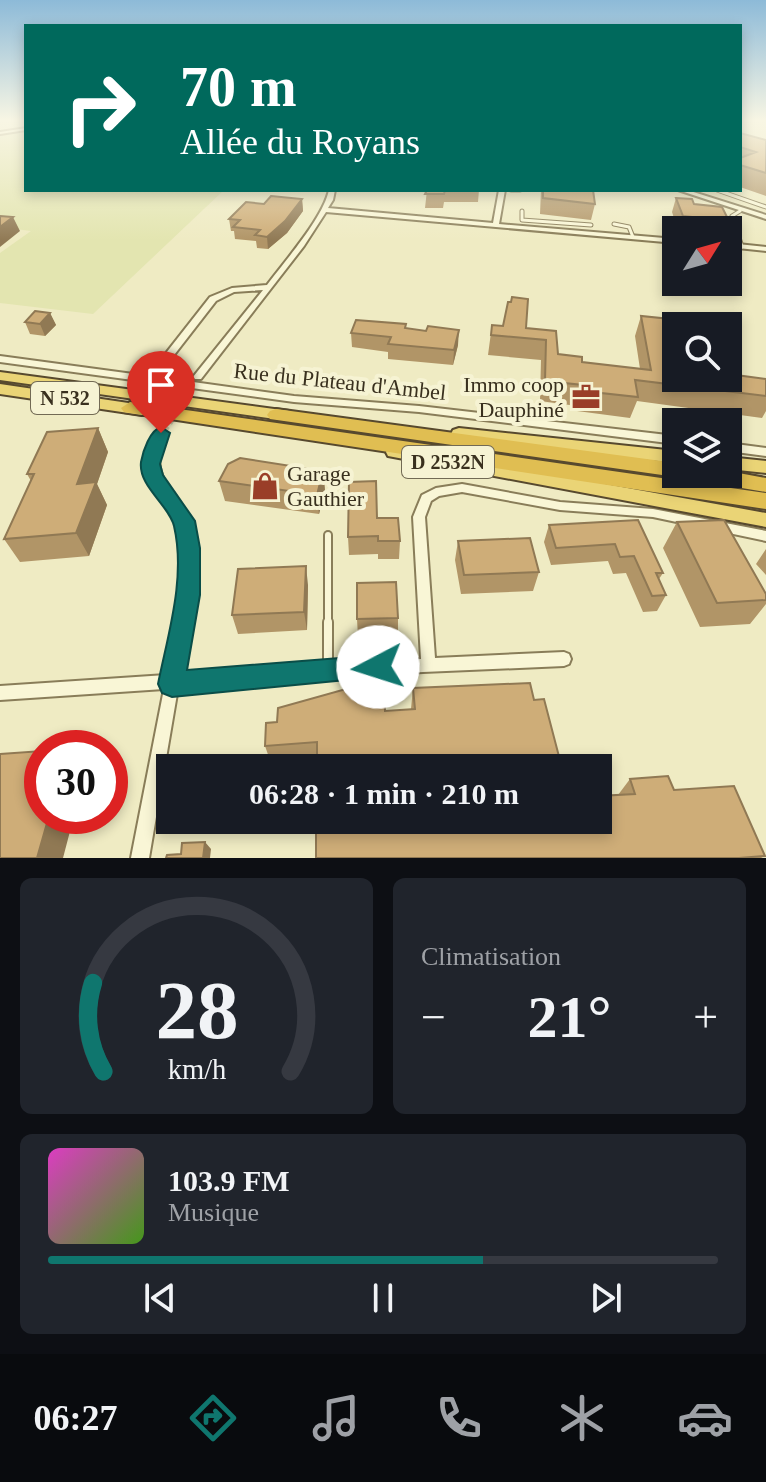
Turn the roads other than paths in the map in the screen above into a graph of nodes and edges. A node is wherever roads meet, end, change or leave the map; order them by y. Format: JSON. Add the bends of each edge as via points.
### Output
{"nodes":[{"id":1,"x":331,"y":192,"type":"edge"},
{"id":2,"x":502,"y":192,"type":"edge"},
{"id":3,"x":687,"y":192,"type":"edge"},
{"id":4,"x":723,"y":192,"type":"edge"},
{"id":5,"x":766,"y":207,"type":"edge"},
{"id":6,"x":324,"y":210,"type":"junction"},
{"id":7,"x":522,"y":211,"type":"dead end"},
{"id":8,"x":740,"y":211,"type":"junction"},
{"id":9,"x":732,"y":216,"type":"edge"},
{"id":10,"x":766,"y":217,"type":"edge"},
{"id":11,"x":614,"y":224,"type":"dead end"},
{"id":12,"x":496,"y":225,"type":"junction"},
{"id":13,"x":534,"y":225,"type":"junction"},
{"id":14,"x":591,"y":225,"type":"dead end"},
{"id":15,"x":569,"y":227,"type":"junction"},
{"id":16,"x":633,"y":237,"type":"junction"},
{"id":17,"x":662,"y":240,"type":"edge"},
{"id":18,"x":742,"y":247,"type":"edge"},
{"id":19,"x":766,"y":249,"type":"edge"},
{"id":20,"x":266,"y":287,"type":"junction"},
{"id":21,"x":0,"y":359,"type":"edge"},
{"id":22,"x":0,"y":376,"type":"edge"},
{"id":23,"x":198,"y":377,"type":"tunnel mouth"},
{"id":24,"x":150,"y":380,"type":"junction"},
{"id":25,"x":0,"y":389,"type":"edge"},
{"id":26,"x":130,"y":408,"type":"junction"},
{"id":27,"x":276,"y":415,"type":"junction"},
{"id":28,"x":161,"y":433,"type":"tunnel mouth"},
{"id":29,"x":662,"y":438,"type":"edge"},
{"id":30,"x":742,"y":449,"type":"edge"},
{"id":31,"x":766,"y":452,"type":"edge"},
{"id":32,"x":662,"y":456,"type":"edge"},
{"id":33,"x":742,"y":464,"type":"edge"},
{"id":34,"x":766,"y":467,"type":"edge"},
{"id":35,"x":662,"y":468,"type":"edge"},
{"id":36,"x":742,"y":481,"type":"edge"},
{"id":37,"x":766,"y":485,"type":"edge"},
{"id":38,"x":766,"y":501,"type":"edge"},
{"id":39,"x":766,"y":520,"type":"edge"},
{"id":40,"x":328,"y":535,"type":"dead end"},
{"id":41,"x":766,"y":536,"type":"edge"},
{"id":42,"x":564,"y":659,"type":"dead end"},
{"id":43,"x":428,"y":663,"type":"junction"},
{"id":44,"x":328,"y":671,"type":"junction"},
{"id":45,"x":172,"y":684,"type":"junction"},
{"id":46,"x":0,"y":693,"type":"edge"},
{"id":47,"x":140,"y":858,"type":"edge"}],
"edges":[{"from":1,"to":6,"type":"street"},
{"from":2,"to":12,"type":"street"},
{"from":3,"to":8,"type":"street"},
{"from":4,"to":5,"type":"lane"},
{"from":6,"to":12,"type":"street"},
{"from":6,"to":20,"type":"street"},
{"from":7,"to":13,"type":"lane","via":[[522,220]]},
{"from":8,"to":9,"type":"lane"},
{"from":8,"to":10,"type":"street"},
{"from":11,"to":16,"type":"lane","via":[[629,227]]},
{"from":12,"to":13,"type":"street"},
{"from":13,"to":15,"type":"street"},
{"from":14,"to":15,"type":"lane"},
{"from":15,"to":16,"type":"street"},
{"from":16,"to":17,"type":"street"},
{"from":18,"to":19,"type":"street"},
{"from":20,"to":23,"type":"street"},
{"from":20,"to":24,"type":"street","via":[[232,290],[213,299]]},
{"from":21,"to":24,"type":"street","name":"Rue du Plateau d'Ambel"},
{"from":22,"to":27,"type":"highway","number":"N 532"},
{"from":24,"to":29,"type":"street","name":"Rue du Plateau d'Ambel"},
{"from":25,"to":26,"type":"highway","number":"N 532"},
{"from":26,"to":38,"type":"highway"},
{"from":26,"to":39,"type":"highway","number":"D 2532N"},
{"from":27,"to":32,"type":"highway","number":"D 2532N"},
{"from":27,"to":35,"type":"highway"},
{"from":28,"to":45,"type":"street","via":[[150,464],[184,521],[189,548],[188,595]]},
{"from":30,"to":31,"type":"street"},
{"from":33,"to":34,"type":"highway"},
{"from":36,"to":37,"type":"highway"},
{"from":40,"to":44,"type":"lane"},
{"from":41,"to":43,"type":"street","via":[[653,513],[560,506],[462,488],[436,492],[426,498],[419,517]]},
{"from":42,"to":43,"type":"street"},
{"from":43,"to":44,"type":"street"},
{"from":44,"to":45,"type":"street"},
{"from":45,"to":46,"type":"street"},
{"from":45,"to":47,"type":"street"}]}
